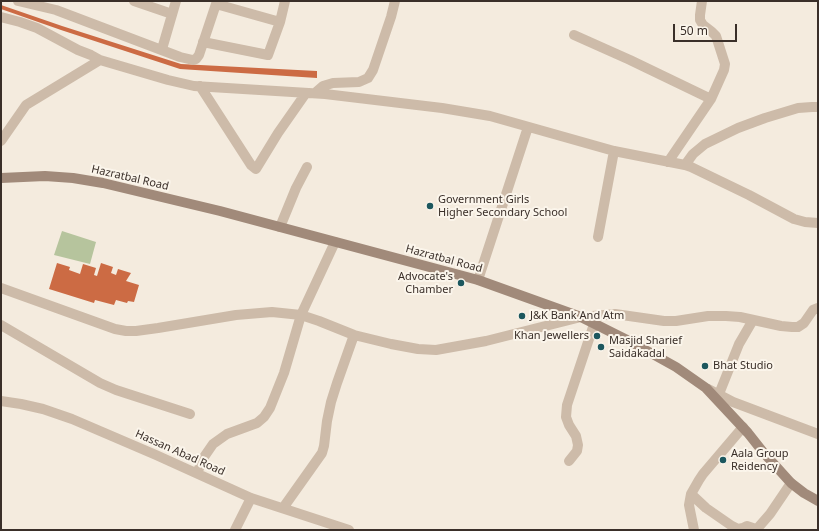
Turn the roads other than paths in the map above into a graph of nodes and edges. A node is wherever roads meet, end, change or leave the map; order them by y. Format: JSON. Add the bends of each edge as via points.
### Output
{"nodes":[{"id":1,"x":18,"y":1,"type":"edge"},
{"id":2,"x":134,"y":1,"type":"edge"},
{"id":3,"x":176,"y":1,"type":"edge"},
{"id":4,"x":285,"y":1,"type":"edge"},
{"id":5,"x":395,"y":1,"type":"edge"},
{"id":6,"x":702,"y":1,"type":"edge"},
{"id":7,"x":216,"y":3,"type":"edge"},
{"id":8,"x":172,"y":14,"type":"junction"},
{"id":9,"x":1,"y":17,"type":"edge"},
{"id":10,"x":280,"y":22,"type":"junction"},
{"id":11,"x":574,"y":35,"type":"dead end"},
{"id":12,"x":204,"y":42,"type":"junction"},
{"id":13,"x":162,"y":49,"type":"junction"},
{"id":14,"x":100,"y":60,"type":"junction"},
{"id":15,"x":200,"y":86,"type":"junction"},
{"id":16,"x":310,"y":93,"type":"junction"},
{"id":17,"x":710,"y":99,"type":"junction"},
{"id":18,"x":818,"y":107,"type":"edge"},
{"id":19,"x":528,"y":127,"type":"junction"},
{"id":20,"x":1,"y":141,"type":"edge"},
{"id":21,"x":614,"y":151,"type":"junction"},
{"id":22,"x":668,"y":162,"type":"junction"},
{"id":23,"x":685,"y":165,"type":"junction"},
{"id":24,"x":306,"y":167,"type":"dead end"},
{"id":25,"x":1,"y":178,"type":"edge"},
{"id":26,"x":818,"y":223,"type":"edge"},
{"id":27,"x":280,"y":227,"type":"junction"},
{"id":28,"x":598,"y":237,"type":"dead end"},
{"id":29,"x":335,"y":242,"type":"junction"},
{"id":30,"x":478,"y":280,"type":"junction"},
{"id":31,"x":1,"y":288,"type":"edge"},
{"id":32,"x":818,"y":308,"type":"edge"},
{"id":33,"x":301,"y":315,"type":"junction"},
{"id":34,"x":580,"y":317,"type":"junction"},
{"id":35,"x":814,"y":317,"type":"edge"},
{"id":36,"x":754,"y":320,"type":"junction"},
{"id":37,"x":594,"y":324,"type":"junction"},
{"id":38,"x":1,"y":325,"type":"edge"},
{"id":39,"x":354,"y":335,"type":"junction"},
{"id":40,"x":706,"y":388,"type":"junction"},
{"id":41,"x":719,"y":394,"type":"junction"},
{"id":42,"x":1,"y":401,"type":"edge"},
{"id":43,"x":190,"y":414,"type":"dead end"},
{"id":44,"x":743,"y":427,"type":"junction"},
{"id":45,"x":818,"y":434,"type":"edge"},
{"id":46,"x":569,"y":461,"type":"dead end"},
{"id":47,"x":197,"y":473,"type":"junction"},
{"id":48,"x":791,"y":483,"type":"junction"},
{"id":49,"x":691,"y":494,"type":"junction"},
{"id":50,"x":251,"y":498,"type":"junction"},
{"id":51,"x":818,"y":501,"type":"edge"},
{"id":52,"x":283,"y":508,"type":"junction"},
{"id":53,"x":235,"y":530,"type":"edge"},
{"id":54,"x":349,"y":530,"type":"edge"},
{"id":55,"x":694,"y":530,"type":"edge"},
{"id":56,"x":756,"y":530,"type":"edge"}],
"edges":[{"from":1,"to":13,"type":"street","via":[[56,10]]},
{"from":2,"to":8,"type":"street"},
{"from":3,"to":8,"type":"street"},
{"from":4,"to":10,"type":"street"},
{"from":5,"to":16,"type":"street","via":[[374,70],[368,78],[359,82],[333,83]]},
{"from":6,"to":17,"type":"street","via":[[701,22],[716,36],[725,64]]},
{"from":7,"to":10,"type":"street"},
{"from":7,"to":12,"type":"street"},
{"from":8,"to":13,"type":"street"},
{"from":9,"to":14,"type":"street","via":[[37,28]]},
{"from":10,"to":12,"type":"street","via":[[268,55]]},
{"from":11,"to":17,"type":"street"},
{"from":12,"to":13,"type":"street","via":[[199,55],[193,60]]},
{"from":14,"to":15,"type":"street","via":[[168,80]]},
{"from":14,"to":20,"type":"street","via":[[26,105]]},
{"from":15,"to":16,"type":"street"},
{"from":15,"to":16,"type":"street","via":[[255,172],[278,133]]},
{"from":16,"to":19,"type":"street","via":[[442,108],[490,116]]},
{"from":17,"to":22,"type":"street"},
{"from":18,"to":23,"type":"street","via":[[798,108],[738,128],[705,144]]},
{"from":19,"to":21,"type":"street"},
{"from":19,"to":30,"type":"street"},
{"from":21,"to":22,"type":"street"},
{"from":21,"to":28,"type":"street"},
{"from":22,"to":23,"type":"street"},
{"from":23,"to":26,"type":"street","via":[[794,219]]},
{"from":24,"to":27,"type":"street"},
{"from":25,"to":27,"type":"main road","name":"Hazratbal Road","via":[[45,176],[103,183]]},
{"from":27,"to":29,"type":"main road","name":"Hazratbal Road"},
{"from":29,"to":30,"type":"main road","name":"Hazratbal Road"},
{"from":29,"to":33,"type":"street"},
{"from":30,"to":34,"type":"main road","name":"Hazratbal Road"},
{"from":31,"to":33,"type":"street","via":[[126,332],[256,313]]},
{"from":32,"to":35,"type":"street","via":[[813,310]]},
{"from":33,"to":39,"type":"street"},
{"from":33,"to":47,"type":"street","via":[[284,374],[270,408],[257,423],[227,434],[213,444]]},
{"from":34,"to":36,"type":"street","via":[[615,314],[664,321],[708,316]]},
{"from":34,"to":37,"type":"main road","name":"Hazratbal Road"},
{"from":34,"to":39,"type":"street","via":[[486,341],[436,350],[418,349]]},
{"from":35,"to":36,"type":"street","via":[[798,327]]},
{"from":36,"to":41,"type":"street","via":[[739,344]]},
{"from":37,"to":40,"type":"main road","name":"Hazratbal Road","via":[[676,367]]},
{"from":37,"to":46,"type":"street","via":[[567,405],[566,417],[578,445],[577,451]]},
{"from":38,"to":43,"type":"street","via":[[100,384]]},
{"from":39,"to":52,"type":"street","via":[[331,402],[322,453]]},
{"from":40,"to":41,"type":"street"},
{"from":40,"to":44,"type":"main road","name":"Hazratbal Road"},
{"from":41,"to":45,"type":"street","via":[[733,402]]},
{"from":42,"to":47,"type":"street","name":"Hassan Abad Road","via":[[36,407],[72,419]]},
{"from":44,"to":48,"type":"main road","name":"Hazratbal Road"},
{"from":44,"to":49,"type":"street","via":[[703,474]]},
{"from":47,"to":50,"type":"street","name":"Hassan Abad Road"},
{"from":48,"to":51,"type":"main road","name":"Hazratbal Road"},
{"from":48,"to":56,"type":"street"},
{"from":49,"to":55,"type":"street","via":[[689,505]]},
{"from":49,"to":56,"type":"street","via":[[732,526],[738,529],[747,526]]},
{"from":50,"to":52,"type":"street","name":"Hassan Abad Road"},
{"from":50,"to":53,"type":"street"},
{"from":52,"to":54,"type":"street","name":"Hassan Abad Road"}]}
